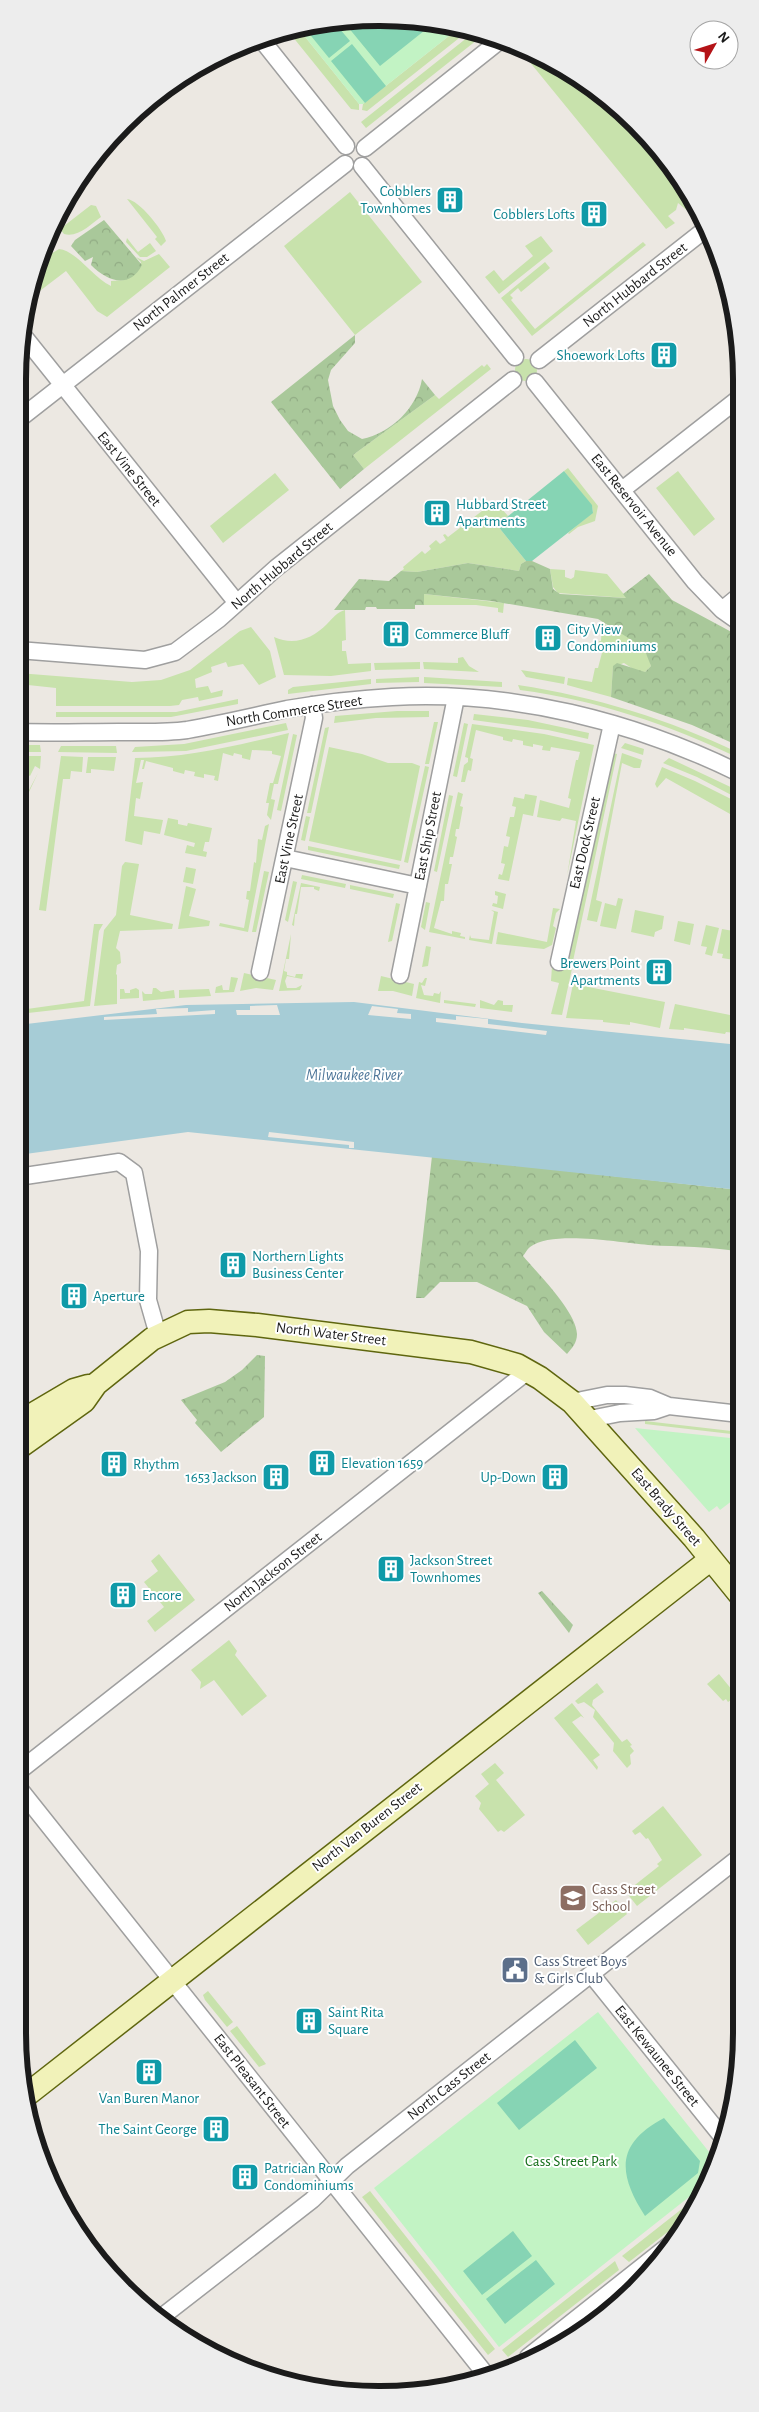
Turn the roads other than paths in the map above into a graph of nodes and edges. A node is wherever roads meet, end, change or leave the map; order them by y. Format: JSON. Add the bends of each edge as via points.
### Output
{"nodes":[{"id":1,"x":266,"y":45,"type":"edge"},
{"id":2,"x":494,"y":45,"type":"edge"},
{"id":3,"x":346,"y":146,"type":"junction"},
{"id":4,"x":365,"y":148,"type":"junction"},
{"id":5,"x":345,"y":164,"type":"junction"},
{"id":6,"x":362,"y":166,"type":"junction"},
{"id":7,"x":701,"y":233,"type":"edge"},
{"id":8,"x":28,"y":342,"type":"edge"},
{"id":9,"x":515,"y":357,"type":"junction"},
{"id":10,"x":539,"y":360,"type":"junction"},
{"id":11,"x":514,"y":380,"type":"junction"},
{"id":12,"x":536,"y":382,"type":"junction"},
{"id":13,"x":62,"y":384,"type":"junction"},
{"id":14,"x":733,"y":403,"type":"edge"},
{"id":15,"x":26,"y":413,"type":"edge"},
{"id":16,"x":622,"y":490,"type":"junction"},
{"id":17,"x":733,"y":601,"type":"edge"},
{"id":18,"x":237,"y":602,"type":"junction"},
{"id":19,"x":722,"y":610,"type":"junction"},
{"id":20,"x":733,"y":618,"type":"edge"},
{"id":21,"x":26,"y":651,"type":"edge"},
{"id":22,"x":456,"y":698,"type":"junction"},
{"id":23,"x":312,"y":705,"type":"junction"},
{"id":24,"x":612,"y":724,"type":"junction"},
{"id":25,"x":26,"y":732,"type":"edge"},
{"id":26,"x":733,"y":770,"type":"edge"},
{"id":27,"x":285,"y":858,"type":"junction"},
{"id":28,"x":418,"y":886,"type":"junction"},
{"id":29,"x":559,"y":962,"type":"dead end"},
{"id":30,"x":260,"y":972,"type":"dead end"},
{"id":31,"x":400,"y":975,"type":"dead end"},
{"id":32,"x":26,"y":1176,"type":"edge"},
{"id":33,"x":158,"y":1335,"type":"junction"},
{"id":34,"x":528,"y":1371,"type":"junction"},
{"id":35,"x":96,"y":1384,"type":"junction"},
{"id":36,"x":572,"y":1402,"type":"junction"},
{"id":37,"x":669,"y":1406,"type":"junction"},
{"id":38,"x":733,"y":1413,"type":"edge"},
{"id":39,"x":26,"y":1418,"type":"edge"},
{"id":40,"x":590,"y":1419,"type":"junction"},
{"id":41,"x":26,"y":1442,"type":"edge"},
{"id":42,"x":711,"y":1559,"type":"junction"},
{"id":43,"x":733,"y":1586,"type":"edge"},
{"id":44,"x":26,"y":1766,"type":"edge"},
{"id":45,"x":26,"y":1797,"type":"edge"},
{"id":46,"x":733,"y":1862,"type":"edge"},
{"id":47,"x":591,"y":1974,"type":"junction"},
{"id":48,"x":172,"y":1980,"type":"junction"},
{"id":49,"x":31,"y":2091,"type":"edge"},
{"id":50,"x":718,"y":2132,"type":"edge"},
{"id":51,"x":331,"y":2181,"type":"junction"},
{"id":52,"x":647,"y":2263,"type":"edge"},
{"id":53,"x":165,"y":2314,"type":"edge"},
{"id":54,"x":543,"y":2345,"type":"edge"},
{"id":55,"x":482,"y":2370,"type":"edge"}],
"edges":[{"from":1,"to":3,"type":"street"},
{"from":2,"to":4,"type":"street"},
{"from":3,"to":4,"type":"street","via":[[356,143]]},
{"from":3,"to":5,"type":"street","via":[[342,155]]},
{"from":4,"to":6,"type":"street","via":[[366,159]]},
{"from":5,"to":6,"type":"street","via":[[351,168]]},
{"from":5,"to":13,"type":"street","name":"North Palmer Street"},
{"from":6,"to":9,"type":"street"},
{"from":7,"to":10,"type":"street","name":"North Hubbard Street"},
{"from":8,"to":13,"type":"street","name":"East Vine Street"},
{"from":9,"to":10,"type":"street","via":[[528,353]]},
{"from":9,"to":11,"type":"street","via":[[509,368]]},
{"from":10,"to":12,"type":"street","via":[[541,374]]},
{"from":11,"to":12,"type":"street","via":[[526,386]]},
{"from":11,"to":18,"type":"street","name":"North Hubbard Street"},
{"from":12,"to":16,"type":"street","name":"East Reservoir Avenue"},
{"from":13,"to":15,"type":"street","name":"North Palmer Street"},
{"from":13,"to":18,"type":"street","name":"East Vine Street"},
{"from":14,"to":16,"type":"street"},
{"from":16,"to":19,"type":"street","name":"East Reservoir Avenue","via":[[695,582]]},
{"from":17,"to":19,"type":"street"},
{"from":18,"to":21,"type":"street","name":"North Hubbard Street","via":[[186,645],[158,658],[145,660]]},
{"from":19,"to":20,"type":"street","name":"East Reservoir Avenue"},
{"from":22,"to":23,"type":"street","name":"North Commerce Street","via":[[394,697]]},
{"from":22,"to":24,"type":"street","name":"North Commerce Street","via":[[543,708]]},
{"from":22,"to":28,"type":"street","name":"East Ship Street"},
{"from":23,"to":25,"type":"street","name":"North Commerce Street","via":[[187,730]]},
{"from":23,"to":27,"type":"street","name":"East Vine Street","via":[[314,718]]},
{"from":24,"to":26,"type":"street","name":"North Commerce Street","via":[[704,756]]},
{"from":24,"to":29,"type":"street","name":"East Dock Street"},
{"from":27,"to":28,"type":"street"},
{"from":27,"to":30,"type":"street","name":"East Vine Street"},
{"from":28,"to":31,"type":"street","name":"East Ship Street"},
{"from":32,"to":33,"type":"street","via":[[119,1162],[130,1168],[137,1178],[150,1251],[148,1300]]},
{"from":33,"to":34,"type":"main road","name":"North Water Street","via":[[188,1322],[223,1322],[471,1352],[507,1361]]},
{"from":33,"to":35,"type":"main road","name":"North Water Street"},
{"from":34,"to":36,"type":"main road","name":"North Water Street"},
{"from":34,"to":44,"type":"street","name":"North Jackson Street"},
{"from":35,"to":39,"type":"main road","name":"North Water Street","via":[[74,1390]]},
{"from":35,"to":41,"type":"main road","name":"North Water Street","via":[[84,1401]]},
{"from":36,"to":37,"type":"street","via":[[613,1394],[650,1398]]},
{"from":36,"to":40,"type":"main road","name":"North Water Street"},
{"from":37,"to":38,"type":"street"},
{"from":37,"to":40,"type":"street"},
{"from":40,"to":42,"type":"main road","name":"East Brady Street"},
{"from":42,"to":43,"type":"main road","name":"East Brady Street"},
{"from":42,"to":48,"type":"main road","name":"North Van Buren Street"},
{"from":45,"to":48,"type":"street","name":"East Pleasant Street"},
{"from":46,"to":47,"type":"street","name":"North Cass Street"},
{"from":47,"to":50,"type":"street","name":"East Kewaunee Street"},
{"from":47,"to":51,"type":"street","name":"North Cass Street"},
{"from":48,"to":49,"type":"main road","name":"North Van Buren Street"},
{"from":48,"to":51,"type":"street","name":"East Pleasant Street"},
{"from":51,"to":53,"type":"street","name":"North Cass Street","via":[[312,2200]]},
{"from":51,"to":55,"type":"street","name":"East Pleasant Street"},
{"from":52,"to":54,"type":"street"}]}
